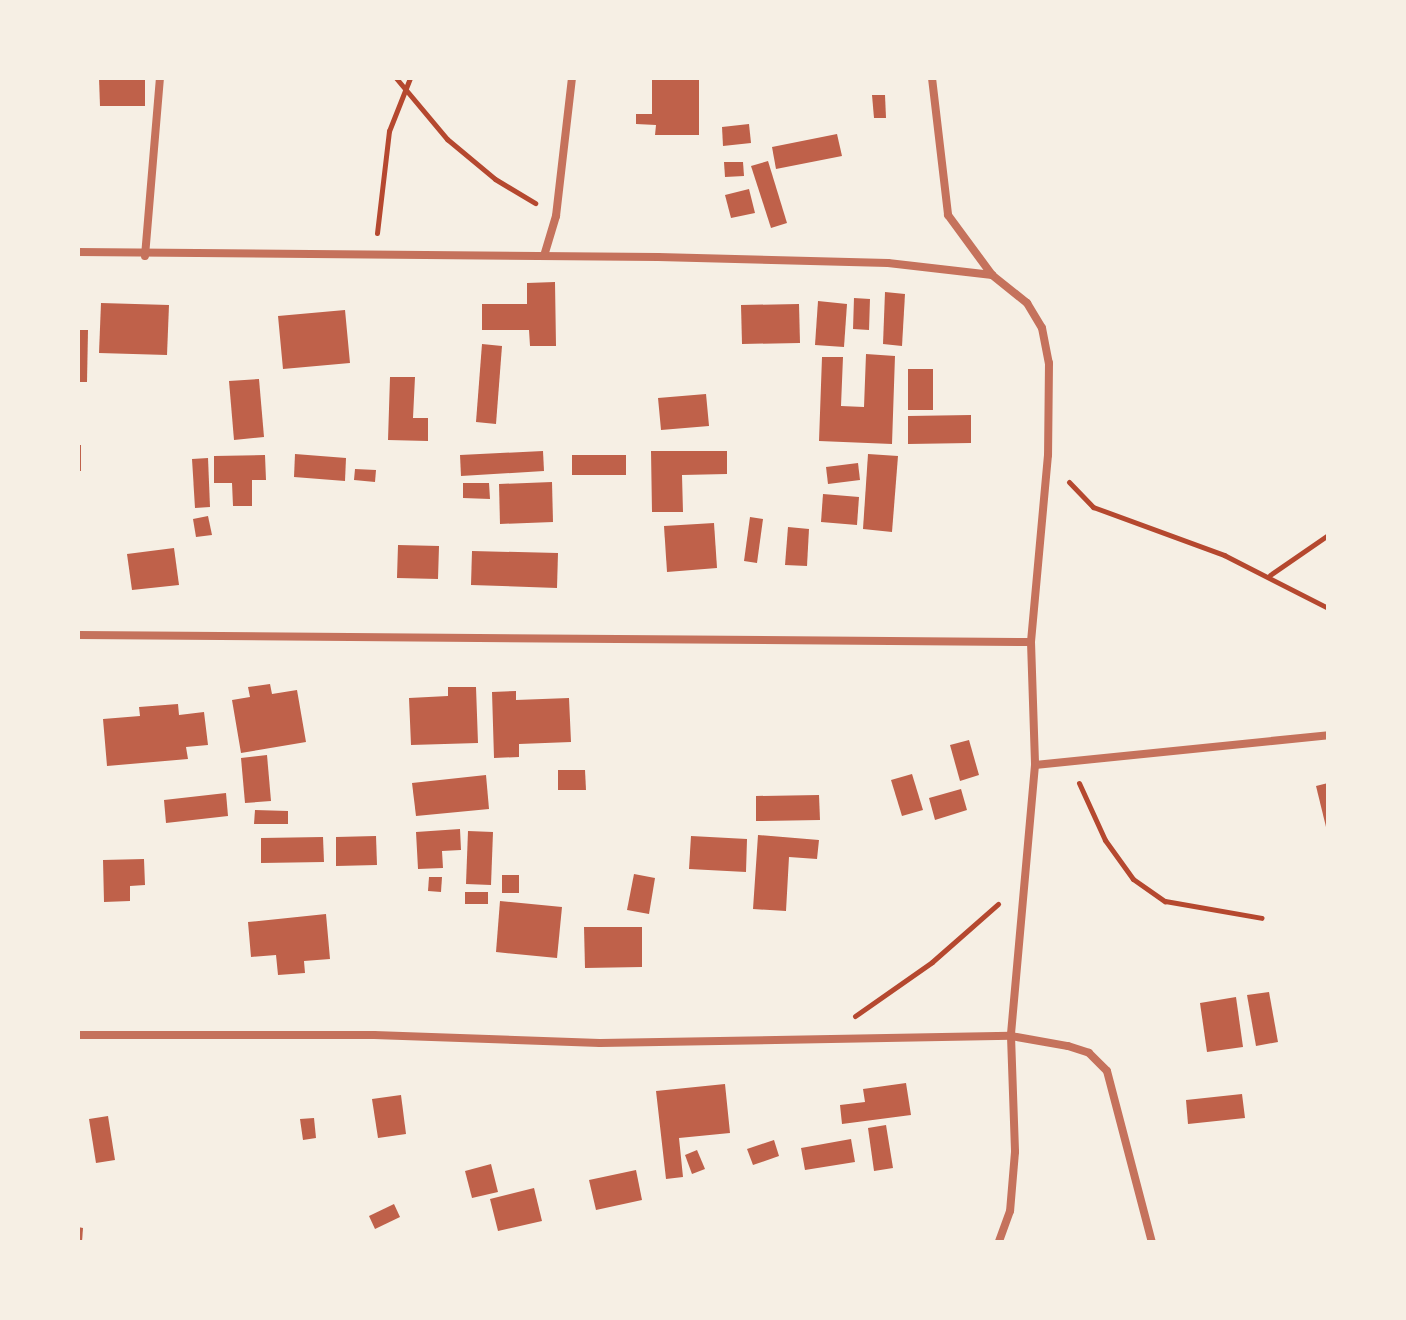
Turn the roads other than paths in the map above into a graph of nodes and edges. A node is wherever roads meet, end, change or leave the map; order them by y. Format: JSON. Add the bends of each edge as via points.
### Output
{"nodes":[{"id":1,"x":160,"y":78,"type":"edge"},
{"id":2,"x":572,"y":78,"type":"edge"},
{"id":3,"x":932,"y":78,"type":"edge"},
{"id":4,"x":78,"y":252,"type":"edge"},
{"id":5,"x":145,"y":256,"type":"junction"},
{"id":6,"x":544,"y":256,"type":"junction"},
{"id":7,"x":992,"y":275,"type":"junction"},
{"id":8,"x":78,"y":635,"type":"edge"},
{"id":9,"x":1031,"y":642,"type":"junction"},
{"id":10,"x":1328,"y":735,"type":"edge"},
{"id":11,"x":1035,"y":765,"type":"junction"},
{"id":12,"x":78,"y":1035,"type":"edge"},
{"id":13,"x":1011,"y":1036,"type":"junction"},
{"id":14,"x":999,"y":1242,"type":"edge"},
{"id":15,"x":1152,"y":1242,"type":"edge"}],
"edges":[{"from":1,"to":5,"type":"street"},
{"from":2,"to":6,"type":"street","via":[[556,216]]},
{"from":3,"to":7,"type":"street","via":[[948,215]]},
{"from":4,"to":5,"type":"street"},
{"from":5,"to":6,"type":"street"},
{"from":6,"to":7,"type":"street","via":[[888,263]]},
{"from":7,"to":9,"type":"street","via":[[1027,303],[1042,328],[1049,363],[1048,455]]},
{"from":8,"to":9,"type":"street"},
{"from":9,"to":11,"type":"street"},
{"from":10,"to":11,"type":"street"},
{"from":11,"to":13,"type":"street"},
{"from":12,"to":13,"type":"street","via":[[374,1035],[600,1043]]},
{"from":13,"to":14,"type":"street","via":[[1015,1152],[1010,1211]]},
{"from":13,"to":15,"type":"street","via":[[1089,1053],[1107,1071]]}]}
